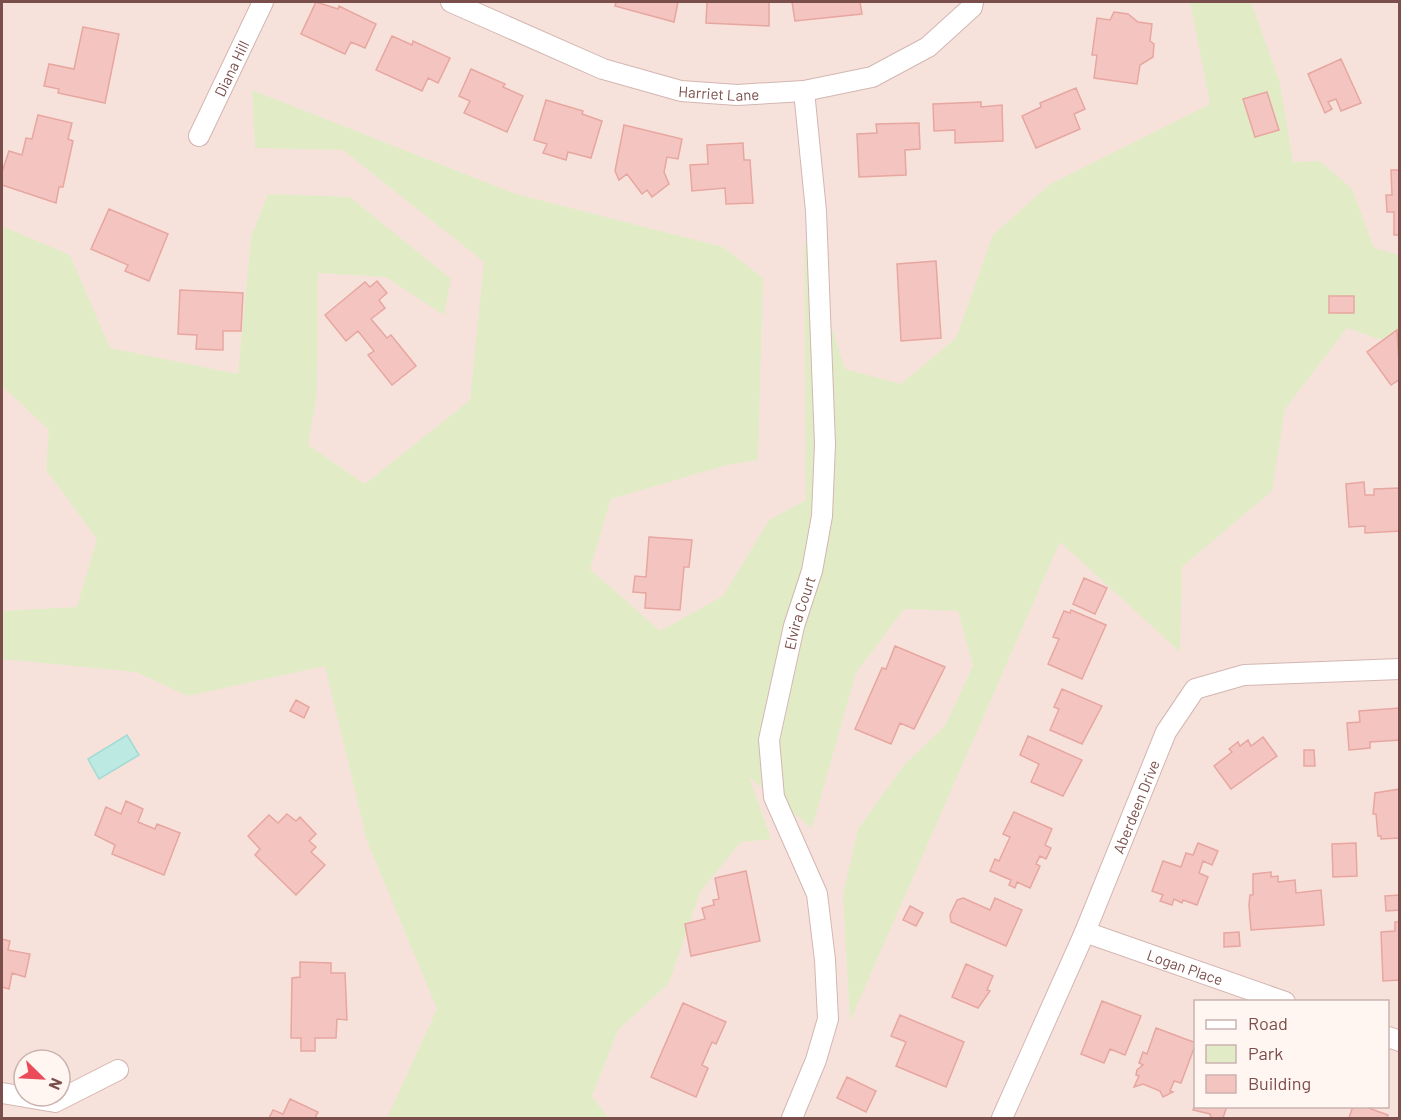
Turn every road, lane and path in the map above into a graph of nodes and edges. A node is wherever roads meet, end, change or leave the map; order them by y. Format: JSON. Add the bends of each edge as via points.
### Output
{"nodes":[{"id":1,"x":263,"y":2,"type":"edge"},
{"id":2,"x":451,"y":2,"type":"edge"},
{"id":3,"x":973,"y":2,"type":"edge"},
{"id":4,"x":804,"y":91,"type":"junction"},
{"id":5,"x":199,"y":136,"type":"dead end"},
{"id":6,"x":1400,"y":669,"type":"edge"},
{"id":7,"x":1085,"y":932,"type":"junction"},
{"id":8,"x":1279,"y":1000,"type":"edge"},
{"id":9,"x":118,"y":1070,"type":"dead end"},
{"id":10,"x":2,"y":1093,"type":"edge"},
{"id":11,"x":792,"y":1119,"type":"edge"},
{"id":12,"x":1002,"y":1119,"type":"edge"}],
"edges":[{"from":1,"to":5,"type":"street","name":"Diana Hill"},
{"from":2,"to":4,"type":"street","name":"Harriet Lane","via":[[603,69],[681,91],[737,95]]},
{"from":3,"to":4,"type":"street","name":"Harriet Lane","via":[[928,47],[872,77]]},
{"from":4,"to":11,"type":"street","name":"Elvira Court","via":[[816,211],[825,444],[822,516],[769,740],[774,797],[817,894],[828,1019]]},
{"from":6,"to":7,"type":"street","name":"Aberdeen Drive","via":[[1244,675],[1195,689],[1166,732]]},
{"from":7,"to":8,"type":"street","name":"Logan Place"},
{"from":7,"to":12,"type":"street","name":"Aberdeen Drive"},
{"from":9,"to":10,"type":"street","via":[[55,1102]]}]}
